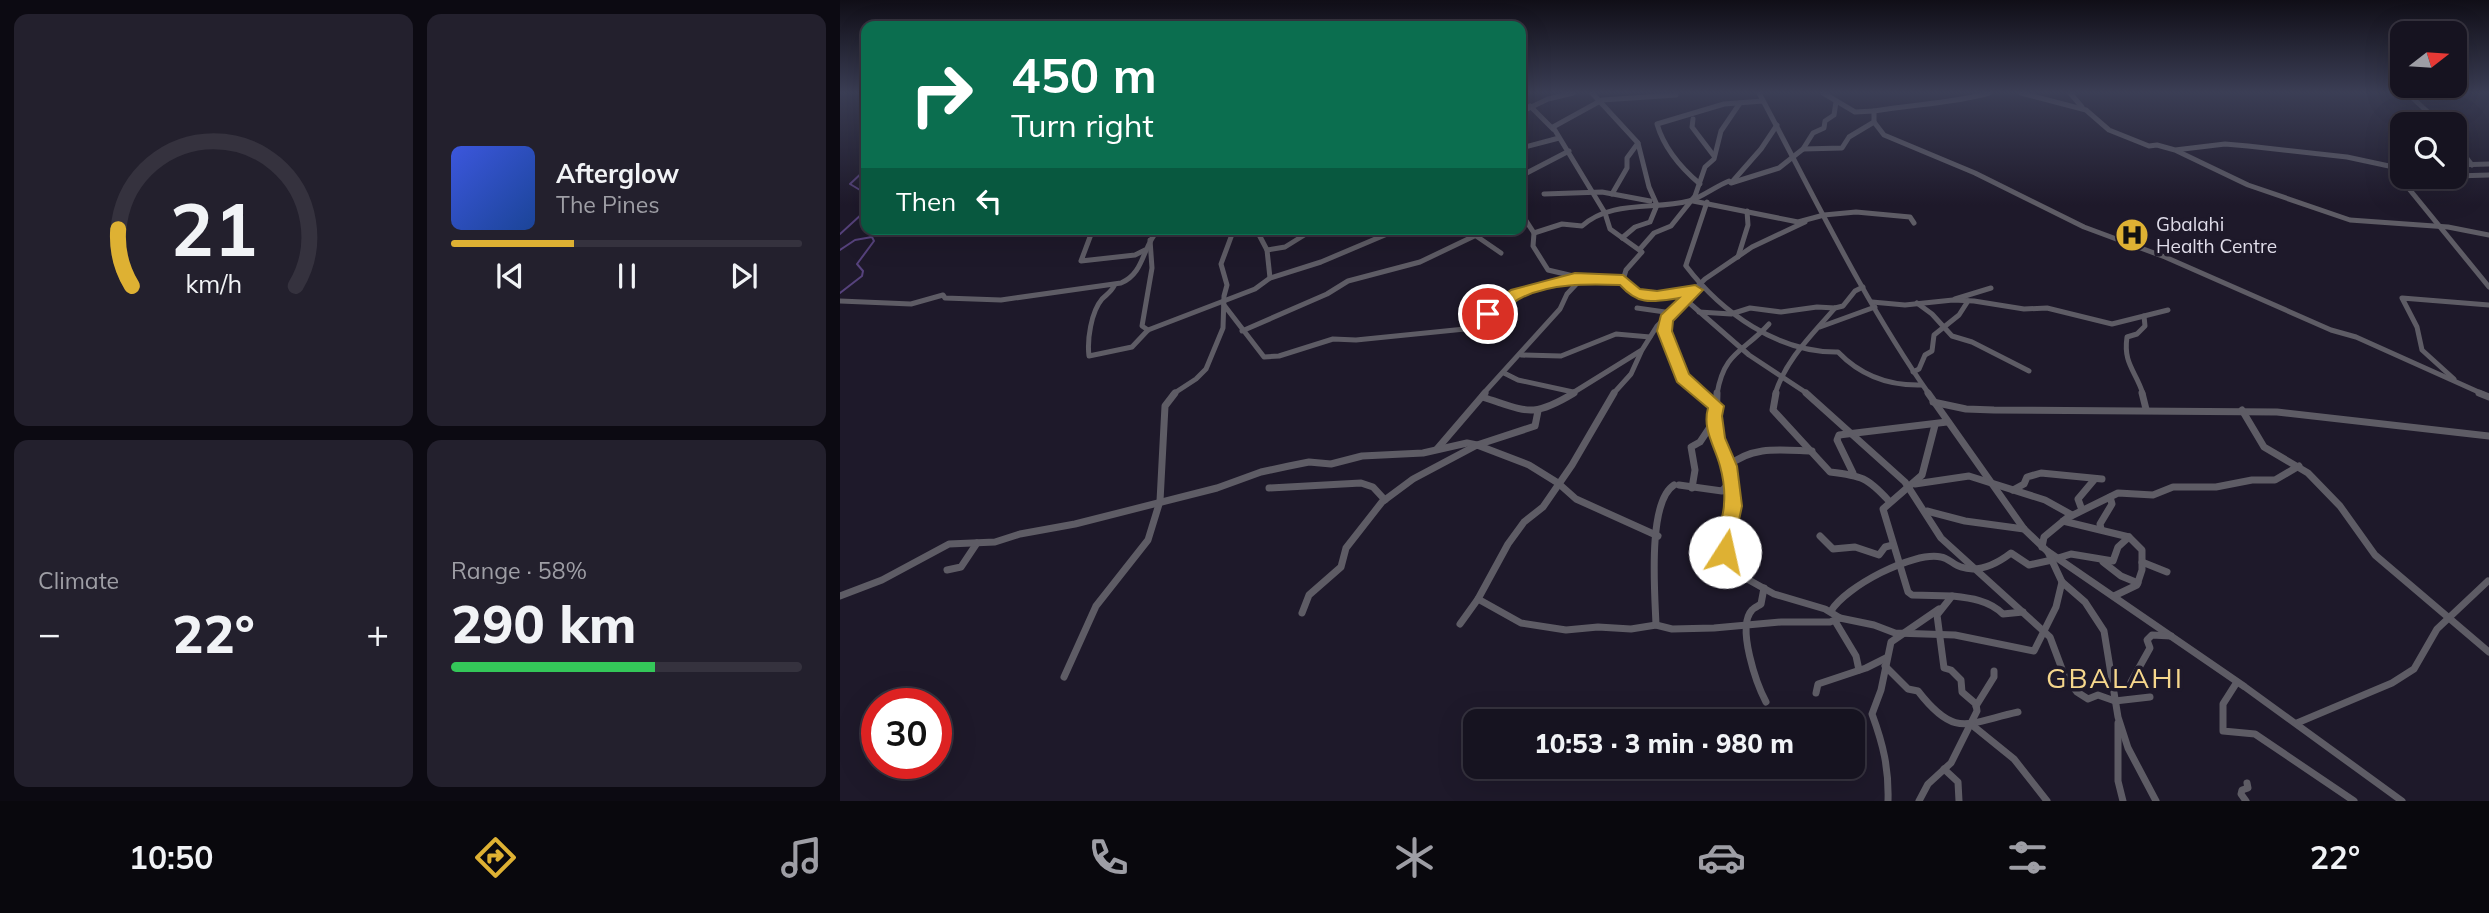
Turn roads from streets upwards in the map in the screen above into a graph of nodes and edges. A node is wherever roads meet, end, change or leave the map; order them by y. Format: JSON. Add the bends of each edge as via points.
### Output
{"nodes":[{"id":1,"x":1554,"y":130,"type":"edge"},
{"id":2,"x":1627,"y":130,"type":"edge"},
{"id":3,"x":1659,"y":130,"type":"edge"},
{"id":4,"x":1695,"y":130,"type":"edge"},
{"id":5,"x":1721,"y":130,"type":"edge"},
{"id":6,"x":1773,"y":130,"type":"edge"},
{"id":7,"x":1780,"y":130,"type":"edge"},
{"id":8,"x":1818,"y":130,"type":"edge"},
{"id":9,"x":1860,"y":130,"type":"edge"},
{"id":10,"x":1880,"y":130,"type":"edge"},
{"id":11,"x":2113,"y":130,"type":"edge"},
{"id":12,"x":1559,"y":138,"type":"junction"},
{"id":13,"x":1638,"y":143,"type":"junction"},
{"id":14,"x":1526,"y":147,"type":"edge"},
{"id":15,"x":1803,"y":149,"type":"junction"},
{"id":16,"x":2175,"y":150,"type":"junction"},
{"id":17,"x":1569,"y":151,"type":"junction"},
{"id":18,"x":1714,"y":156,"type":"junction"},
{"id":19,"x":1796,"y":159,"type":"junction"},
{"id":20,"x":2467,"y":159,"type":"edge"},
{"id":21,"x":2489,"y":164,"type":"edge"},
{"id":22,"x":2467,"y":165,"type":"edge"},
{"id":23,"x":2472,"y":165,"type":"junction"},
{"id":24,"x":2390,"y":166,"type":"edge"},
{"id":25,"x":1526,"y":173,"type":"edge"},
{"id":26,"x":2489,"y":175,"type":"edge"},
{"id":27,"x":2467,"y":176,"type":"edge"},
{"id":28,"x":1731,"y":183,"type":"junction"},
{"id":29,"x":1700,"y":184,"type":"junction"},
{"id":30,"x":2414,"y":189,"type":"edge"},
{"id":31,"x":1591,"y":192,"type":"junction"},
{"id":32,"x":1545,"y":194,"type":"dead end"},
{"id":33,"x":1612,"y":194,"type":"junction"},
{"id":34,"x":1691,"y":201,"type":"junction"},
{"id":35,"x":1657,"y":202,"type":"junction"},
{"id":36,"x":1707,"y":202,"type":"junction"},
{"id":37,"x":1747,"y":211,"type":"junction"},
{"id":38,"x":1605,"y":213,"type":"junction"},
{"id":39,"x":1823,"y":215,"type":"junction"},
{"id":40,"x":1526,"y":221,"type":"edge"},
{"id":41,"x":1805,"y":222,"type":"junction"},
{"id":42,"x":1914,"y":223,"type":"dead end"},
{"id":43,"x":2441,"y":226,"type":"junction"},
{"id":44,"x":1534,"y":233,"type":"junction"},
{"id":45,"x":1091,"y":235,"type":"edge"},
{"id":46,"x":1153,"y":235,"type":"edge"},
{"id":47,"x":1232,"y":235,"type":"edge"},
{"id":48,"x":1259,"y":235,"type":"edge"},
{"id":49,"x":1304,"y":235,"type":"edge"},
{"id":50,"x":1384,"y":235,"type":"edge"},
{"id":51,"x":1479,"y":235,"type":"joint"},
{"id":52,"x":2489,"y":235,"type":"edge"},
{"id":53,"x":1150,"y":238,"type":"junction"},
{"id":54,"x":1622,"y":239,"type":"junction"},
{"id":55,"x":1640,"y":249,"type":"junction"},
{"id":56,"x":1145,"y":250,"type":"junction"},
{"id":57,"x":1267,"y":250,"type":"junction"},
{"id":58,"x":1501,"y":253,"type":"dead end"},
{"id":59,"x":1737,"y":259,"type":"junction"},
{"id":60,"x":1270,"y":278,"type":"junction"},
{"id":61,"x":1582,"y":278,"type":"junction"},
{"id":62,"x":1623,"y":280,"type":"junction"},
{"id":63,"x":1702,"y":283,"type":"junction"},
{"id":64,"x":1114,"y":286,"type":"junction"},
{"id":65,"x":2489,"y":286,"type":"edge"},
{"id":66,"x":1863,"y":287,"type":"junction"},
{"id":67,"x":1991,"y":288,"type":"dead end"},
{"id":68,"x":1695,"y":290,"type":"junction"},
{"id":69,"x":1686,"y":300,"type":"junction"},
{"id":70,"x":1953,"y":300,"type":"junction"},
{"id":71,"x":840,"y":301,"type":"edge"},
{"id":72,"x":1968,"y":301,"type":"junction"},
{"id":73,"x":1917,"y":303,"type":"junction"},
{"id":74,"x":1223,"y":304,"type":"junction"},
{"id":75,"x":1873,"y":305,"type":"junction"},
{"id":76,"x":2489,"y":305,"type":"edge"},
{"id":77,"x":1637,"y":308,"type":"dead end"},
{"id":78,"x":1835,"y":308,"type":"junction"},
{"id":79,"x":2168,"y":310,"type":"dead end"},
{"id":80,"x":1699,"y":312,"type":"junction"},
{"id":81,"x":1736,"y":313,"type":"junction"},
{"id":82,"x":1669,"y":316,"type":"junction"},
{"id":83,"x":2144,"y":316,"type":"junction"},
{"id":84,"x":1769,"y":324,"type":"dead end"},
{"id":85,"x":1943,"y":325,"type":"junction"},
{"id":86,"x":1815,"y":329,"type":"junction"},
{"id":87,"x":1148,"y":330,"type":"junction"},
{"id":88,"x":1242,"y":331,"type":"junction"},
{"id":89,"x":1761,"y":332,"type":"junction"},
{"id":90,"x":1650,"y":337,"type":"junction"},
{"id":91,"x":1802,"y":348,"type":"junction"},
{"id":92,"x":1742,"y":349,"type":"junction"},
{"id":93,"x":2422,"y":349,"type":"junction"},
{"id":94,"x":1642,"y":350,"type":"junction"},
{"id":95,"x":1521,"y":355,"type":"junction"},
{"id":96,"x":2414,"y":365,"type":"junction"},
{"id":97,"x":2029,"y":371,"type":"dead end"},
{"id":98,"x":1913,"y":372,"type":"junction"},
{"id":99,"x":1504,"y":373,"type":"junction"},
{"id":100,"x":1780,"y":376,"type":"junction"},
{"id":101,"x":2458,"y":383,"type":"junction"},
{"id":102,"x":1922,"y":385,"type":"junction"},
{"id":103,"x":1573,"y":392,"type":"junction"},
{"id":104,"x":1482,"y":397,"type":"junction"},
{"id":105,"x":2489,"y":397,"type":"edge"},
{"id":106,"x":1933,"y":402,"type":"junction"},
{"id":107,"x":1716,"y":406,"type":"junction"},
{"id":108,"x":2146,"y":409,"type":"junction"},
{"id":109,"x":2242,"y":410,"type":"junction"},
{"id":110,"x":1538,"y":411,"type":"junction"},
{"id":111,"x":1714,"y":421,"type":"junction"},
{"id":112,"x":1947,"y":422,"type":"junction"},
{"id":113,"x":1935,"y":425,"type":"junction"},
{"id":114,"x":1849,"y":432,"type":"junction"},
{"id":115,"x":2489,"y":436,"type":"edge"},
{"id":116,"x":1477,"y":445,"type":"junction"},
{"id":117,"x":1437,"y":449,"type":"junction"},
{"id":118,"x":1812,"y":452,"type":"junction"},
{"id":119,"x":1728,"y":466,"type":"junction"},
{"id":120,"x":2299,"y":466,"type":"junction"},
{"id":121,"x":1853,"y":473,"type":"junction"},
{"id":122,"x":1988,"y":481,"type":"junction"},
{"id":123,"x":1730,"y":482,"type":"junction"},
{"id":124,"x":1558,"y":483,"type":"junction"},
{"id":125,"x":1912,"y":486,"type":"junction"},
{"id":126,"x":1269,"y":488,"type":"dead end"},
{"id":127,"x":1692,"y":488,"type":"junction"},
{"id":128,"x":2013,"y":490,"type":"junction"},
{"id":129,"x":2110,"y":497,"type":"junction"},
{"id":130,"x":1385,"y":500,"type":"junction"},
{"id":131,"x":1160,"y":501,"type":"junction"},
{"id":132,"x":1889,"y":501,"type":"junction"},
{"id":133,"x":1925,"y":510,"type":"junction"},
{"id":134,"x":2082,"y":510,"type":"junction"},
{"id":135,"x":2072,"y":515,"type":"junction"},
{"id":136,"x":2063,"y":521,"type":"junction"},
{"id":137,"x":2024,"y":529,"type":"junction"},
{"id":138,"x":2101,"y":529,"type":"junction"},
{"id":139,"x":1658,"y":536,"type":"junction"},
{"id":140,"x":1820,"y":536,"type":"dead end"},
{"id":141,"x":2129,"y":537,"type":"junction"},
{"id":142,"x":976,"y":543,"type":"junction"},
{"id":143,"x":1893,"y":545,"type":"junction"},
{"id":144,"x":2045,"y":549,"type":"junction"},
{"id":145,"x":1698,"y":551,"type":"dead end"},
{"id":146,"x":2055,"y":559,"type":"junction"},
{"id":147,"x":2103,"y":562,"type":"junction"},
{"id":148,"x":2142,"y":562,"type":"junction"},
{"id":149,"x":1719,"y":563,"type":"junction"},
{"id":150,"x":1899,"y":566,"type":"junction"},
{"id":151,"x":1976,"y":569,"type":"junction"},
{"id":152,"x":947,"y":570,"type":"dead end"},
{"id":153,"x":2167,"y":572,"type":"dead end"},
{"id":154,"x":2488,"y":581,"type":"edge"},
{"id":155,"x":2062,"y":582,"type":"junction"},
{"id":156,"x":2138,"y":583,"type":"junction"},
{"id":157,"x":1764,"y":588,"type":"junction"},
{"id":158,"x":840,"y":596,"type":"edge"},
{"id":159,"x":1952,"y":596,"type":"junction"},
{"id":160,"x":2114,"y":596,"type":"junction"},
{"id":161,"x":1478,"y":599,"type":"junction"},
{"id":162,"x":1940,"y":608,"type":"junction"},
{"id":163,"x":1831,"y":611,"type":"junction"},
{"id":164,"x":2023,"y":612,"type":"junction"},
{"id":165,"x":1302,"y":613,"type":"dead end"},
{"id":166,"x":2447,"y":617,"type":"junction"},
{"id":167,"x":1837,"y":619,"type":"junction"},
{"id":168,"x":1460,"y":625,"type":"dead end"},
{"id":169,"x":1656,"y":625,"type":"junction"},
{"id":170,"x":1748,"y":626,"type":"junction"},
{"id":171,"x":2044,"y":631,"type":"junction"},
{"id":172,"x":1904,"y":634,"type":"junction"},
{"id":173,"x":1938,"y":635,"type":"junction"},
{"id":174,"x":2171,"y":636,"type":"junction"},
{"id":175,"x":2489,"y":652,"type":"edge"},
{"id":176,"x":1885,"y":662,"type":"junction"},
{"id":177,"x":1859,"y":670,"type":"junction"},
{"id":178,"x":1994,"y":671,"type":"dead end"},
{"id":179,"x":1064,"y":677,"type":"dead end"},
{"id":180,"x":2131,"y":682,"type":"dead end"},
{"id":181,"x":2237,"y":682,"type":"junction"},
{"id":182,"x":1816,"y":694,"type":"dead end"},
{"id":183,"x":2150,"y":697,"type":"dead end"},
{"id":184,"x":2115,"y":701,"type":"junction"},
{"id":185,"x":1766,"y":702,"type":"dead end"},
{"id":186,"x":1976,"y":706,"type":"junction"},
{"id":187,"x":2018,"y":712,"type":"dead end"},
{"id":188,"x":2118,"y":718,"type":"junction"},
{"id":189,"x":2297,"y":723,"type":"junction"},
{"id":190,"x":1972,"y":725,"type":"junction"},
{"id":191,"x":1944,"y":769,"type":"junction"},
{"id":192,"x":2247,"y":783,"type":"dead end"},
{"id":193,"x":1888,"y":801,"type":"edge"},
{"id":194,"x":1919,"y":801,"type":"edge"},
{"id":195,"x":1959,"y":801,"type":"edge"},
{"id":196,"x":2047,"y":801,"type":"edge"},
{"id":197,"x":2123,"y":801,"type":"edge"},
{"id":198,"x":2156,"y":801,"type":"edge"},
{"id":199,"x":2246,"y":801,"type":"edge"},
{"id":200,"x":2354,"y":801,"type":"edge"},
{"id":201,"x":2402,"y":801,"type":"edge"}],
"edges":[{"from":1,"to":12,"type":"street"},
{"from":2,"to":13,"type":"street"},
{"from":3,"to":29,"type":"street","via":[[1681,168]]},
{"from":4,"to":18,"type":"street"},
{"from":5,"to":18,"type":"street"},
{"from":6,"to":28,"type":"street"},
{"from":7,"to":19,"type":"street"},
{"from":8,"to":15,"type":"street"},
{"from":9,"to":15,"type":"street","via":[[1837,149]]},
{"from":10,"to":96,"type":"street","via":[[2084,227],[2165,257]]},
{"from":11,"to":16,"type":"street"},
{"from":12,"to":14,"type":"street"},
{"from":12,"to":17,"type":"street"},
{"from":13,"to":33,"type":"street"},
{"from":13,"to":35,"type":"street","via":[[1648,187]]},
{"from":15,"to":19,"type":"street"},
{"from":16,"to":24,"type":"street","via":[[2225,144]]},
{"from":16,"to":43,"type":"street","via":[[2248,185],[2350,220]]},
{"from":17,"to":25,"type":"street"},
{"from":17,"to":31,"type":"street"},
{"from":18,"to":29,"type":"street"},
{"from":19,"to":28,"type":"street","via":[[1781,169]]},
{"from":19,"to":39,"type":"street"},
{"from":20,"to":23,"type":"street"},
{"from":21,"to":23,"type":"street"},
{"from":22,"to":23,"type":"street"},
{"from":26,"to":27,"type":"street"},
{"from":28,"to":34,"type":"street","via":[[1711,187]]},
{"from":29,"to":34,"type":"street"},
{"from":30,"to":43,"type":"street"},
{"from":31,"to":32,"type":"street"},
{"from":31,"to":33,"type":"street"},
{"from":31,"to":38,"type":"street"},
{"from":33,"to":35,"type":"street"},
{"from":34,"to":35,"type":"street"},
{"from":34,"to":36,"type":"street"},
{"from":34,"to":55,"type":"street","via":[[1671,226],[1654,233]]},
{"from":35,"to":38,"type":"street"},
{"from":35,"to":54,"type":"street","via":[[1650,222],[1635,227]]},
{"from":36,"to":37,"type":"street"},
{"from":36,"to":63,"type":"street","via":[[1686,266]]},
{"from":37,"to":41,"type":"street"},
{"from":37,"to":59,"type":"street","via":[[1748,225]]},
{"from":38,"to":44,"type":"street","via":[[1582,226],[1562,224]]},
{"from":38,"to":54,"type":"street","via":[[1610,229]]},
{"from":39,"to":41,"type":"street"},
{"from":39,"to":42,"type":"street","via":[[1894,213],[1910,216]]},
{"from":39,"to":66,"type":"street"},
{"from":40,"to":44,"type":"street"},
{"from":41,"to":59,"type":"street"},
{"from":43,"to":52,"type":"street"},
{"from":43,"to":65,"type":"street"},
{"from":44,"to":61,"type":"street","via":[[1533,246],[1548,270]]},
{"from":45,"to":56,"type":"street","via":[[1081,261]]},
{"from":46,"to":53,"type":"street"},
{"from":47,"to":74,"type":"street","via":[[1220,268],[1227,285]]},
{"from":48,"to":57,"type":"street"},
{"from":49,"to":57,"type":"street","via":[[1285,247]]},
{"from":50,"to":60,"type":"street"},
{"from":51,"to":58,"type":"street"},
{"from":51,"to":88,"type":"street","via":[[1420,262],[1348,281]]},
{"from":53,"to":56,"type":"street"},
{"from":53,"to":87,"type":"street","via":[[1153,268],[1142,326]]},
{"from":54,"to":55,"type":"street"},
{"from":55,"to":62,"type":"street"},
{"from":56,"to":64,"type":"street","via":[[1132,278]]},
{"from":57,"to":60,"type":"street"},
{"from":59,"to":63,"type":"street"},
{"from":60,"to":74,"type":"street"},
{"from":61,"to":62,"type":"street"},
{"from":61,"to":88,"type":"street","via":[[1516,294],[1465,328],[1438,333],[1333,339],[1264,357]]},
{"from":61,"to":95,"type":"street"},
{"from":62,"to":68,"type":"street","via":[[1636,294]]},
{"from":63,"to":68,"type":"street"},
{"from":63,"to":81,"type":"street"},
{"from":64,"to":71,"type":"street","via":[[993,300],[964,301],[943,295],[911,304]]},
{"from":64,"to":87,"type":"street","via":[[1100,301],[1086,353],[1132,347]]},
{"from":66,"to":75,"type":"street"},
{"from":66,"to":78,"type":"street"},
{"from":67,"to":70,"type":"street"},
{"from":68,"to":69,"type":"street"},
{"from":69,"to":80,"type":"street"},
{"from":69,"to":82,"type":"street"},
{"from":70,"to":72,"type":"street"},
{"from":70,"to":73,"type":"street"},
{"from":72,"to":83,"type":"street","via":[[2047,308],[2112,324]]},
{"from":72,"to":85,"type":"street","via":[[1959,315]]},
{"from":73,"to":75,"type":"street"},
{"from":73,"to":85,"type":"street"},
{"from":74,"to":87,"type":"street"},
{"from":74,"to":88,"type":"street"},
{"from":74,"to":131,"type":"street","via":[[1223,327],[1205,371],[1168,398]]},
{"from":75,"to":86,"type":"street"},
{"from":75,"to":98,"type":"street"},
{"from":76,"to":93,"type":"street","via":[[2402,298]]},
{"from":77,"to":82,"type":"street"},
{"from":78,"to":81,"type":"street","via":[[1781,312],[1753,308]]},
{"from":78,"to":86,"type":"street"},
{"from":79,"to":83,"type":"street"},
{"from":80,"to":81,"type":"street"},
{"from":80,"to":92,"type":"street"},
{"from":81,"to":89,"type":"street"},
{"from":82,"to":90,"type":"street"},
{"from":82,"to":107,"type":"street","via":[[1664,331],[1682,377]]},
{"from":83,"to":108,"type":"street","via":[[2145,326],[2127,337],[2124,355]]},
{"from":84,"to":89,"type":"street"},
{"from":85,"to":97,"type":"street","via":[[1952,336],[1963,337]]},
{"from":85,"to":98,"type":"street","via":[[1934,335],[1932,351]]},
{"from":86,"to":91,"type":"street"},
{"from":89,"to":91,"type":"street"},
{"from":89,"to":92,"type":"street"},
{"from":90,"to":94,"type":"street"},
{"from":90,"to":95,"type":"street","via":[[1615,335],[1553,358]]},
{"from":91,"to":100,"type":"street"},
{"from":91,"to":102,"type":"street","via":[[1838,352],[1850,366],[1892,384]]},
{"from":92,"to":100,"type":"street"},
{"from":92,"to":107,"type":"street","via":[[1728,360],[1720,375]]},
{"from":93,"to":96,"type":"street"},
{"from":93,"to":101,"type":"street"},
{"from":94,"to":103,"type":"street"},
{"from":94,"to":124,"type":"street","via":[[1631,374],[1612,395]]},
{"from":95,"to":99,"type":"street"},
{"from":96,"to":101,"type":"street"},
{"from":98,"to":102,"type":"street"},
{"from":99,"to":103,"type":"street","via":[[1512,380],[1557,385]]},
{"from":99,"to":104,"type":"street"},
{"from":100,"to":114,"type":"street","via":[[1811,396]]},
{"from":100,"to":118,"type":"street","via":[[1773,410]]},
{"from":101,"to":105,"type":"street"},
{"from":102,"to":106,"type":"street"},
{"from":103,"to":110,"type":"street"},
{"from":104,"to":110,"type":"street"},
{"from":104,"to":117,"type":"street"},
{"from":106,"to":108,"type":"street","via":[[1994,410]]},
{"from":106,"to":112,"type":"street"},
{"from":107,"to":111,"type":"street"},
{"from":108,"to":109,"type":"street"},
{"from":109,"to":115,"type":"street"},
{"from":109,"to":120,"type":"street","via":[[2252,419],[2264,448]]},
{"from":110,"to":116,"type":"street","via":[[1535,426]]},
{"from":111,"to":119,"type":"street"},
{"from":111,"to":127,"type":"street","via":[[1691,447]]},
{"from":112,"to":113,"type":"street"},
{"from":112,"to":122,"type":"street"},
{"from":113,"to":114,"type":"street"},
{"from":113,"to":125,"type":"street","via":[[1928,461]]},
{"from":114,"to":121,"type":"street","via":[[1837,440]]},
{"from":114,"to":125,"type":"street"},
{"from":116,"to":117,"type":"street"},
{"from":116,"to":124,"type":"street"},
{"from":116,"to":130,"type":"street","via":[[1413,479]]},
{"from":117,"to":131,"type":"street","via":[[1362,456],[1331,464],[1309,462]]},
{"from":118,"to":119,"type":"street","via":[[1761,450],[1745,453]]},
{"from":118,"to":121,"type":"street","via":[[1830,472]]},
{"from":119,"to":123,"type":"street"},
{"from":120,"to":129,"type":"street","via":[[2274,480]]},
{"from":120,"to":166,"type":"street","via":[[2375,555]]},
{"from":121,"to":132,"type":"street","via":[[1871,481]]},
{"from":122,"to":125,"type":"street","via":[[1957,475]]},
{"from":122,"to":128,"type":"street"},
{"from":122,"to":137,"type":"street"},
{"from":123,"to":127,"type":"street","via":[[1722,491]]},
{"from":123,"to":149,"type":"street","via":[[1733,506]]},
{"from":124,"to":139,"type":"street","via":[[1576,499]]},
{"from":124,"to":161,"type":"street","via":[[1543,507],[1508,544]]},
{"from":125,"to":132,"type":"street"},
{"from":125,"to":133,"type":"street"},
{"from":126,"to":130,"type":"street","via":[[1361,483],[1373,487]]},
{"from":127,"to":139,"type":"street","via":[[1676,485],[1665,492]]},
{"from":128,"to":134,"type":"street","via":[[2027,477],[2041,473],[2098,480],[2078,499]]},
{"from":128,"to":135,"type":"street"},
{"from":129,"to":134,"type":"street"},
{"from":129,"to":138,"type":"street","via":[[2112,504]]},
{"from":130,"to":165,"type":"street","via":[[1346,548],[1341,567],[1309,595]]},
{"from":131,"to":142,"type":"street","via":[[1075,524]]},
{"from":131,"to":179,"type":"street","via":[[1148,540],[1096,606]]},
{"from":132,"to":143,"type":"street","via":[[1883,509]]},
{"from":133,"to":137,"type":"street"},
{"from":133,"to":151,"type":"street","via":[[1941,538]]},
{"from":134,"to":135,"type":"street"},
{"from":135,"to":136,"type":"street"},
{"from":136,"to":138,"type":"street"},
{"from":136,"to":144,"type":"street","via":[[2045,537]]},
{"from":137,"to":144,"type":"street"},
{"from":138,"to":141,"type":"street"},
{"from":139,"to":169,"type":"street"},
{"from":140,"to":143,"type":"street","via":[[1833,549],[1855,547],[1879,555]]},
{"from":141,"to":147,"type":"street","via":[[2118,547],[2113,561]]},
{"from":141,"to":148,"type":"street","via":[[2142,550]]},
{"from":142,"to":152,"type":"street","via":[[961,567]]},
{"from":142,"to":158,"type":"street","via":[[949,544],[882,580]]},
{"from":143,"to":150,"type":"street"},
{"from":144,"to":146,"type":"street"},
{"from":145,"to":149,"type":"street"},
{"from":146,"to":147,"type":"street","via":[[2064,553]]},
{"from":146,"to":151,"type":"street","via":[[2029,565],[2011,553],[1994,566]]},
{"from":146,"to":155,"type":"street"},
{"from":146,"to":160,"type":"street"},
{"from":147,"to":156,"type":"street"},
{"from":148,"to":153,"type":"street"},
{"from":148,"to":156,"type":"street"},
{"from":149,"to":157,"type":"street"},
{"from":150,"to":151,"type":"street","via":[[1936,557],[1963,569]]},
{"from":150,"to":159,"type":"street","via":[[1912,595]]},
{"from":150,"to":163,"type":"street","via":[[1858,583]]},
{"from":151,"to":164,"type":"street"},
{"from":154,"to":166,"type":"street"},
{"from":155,"to":171,"type":"street"},
{"from":155,"to":184,"type":"street","via":[[2085,602],[2104,631]]},
{"from":156,"to":160,"type":"street"},
{"from":157,"to":163,"type":"street"},
{"from":157,"to":170,"type":"street","via":[[1762,604],[1752,610]]},
{"from":159,"to":162,"type":"street"},
{"from":159,"to":164,"type":"street","via":[[1976,599],[2003,614]]},
{"from":160,"to":174,"type":"street"},
{"from":161,"to":168,"type":"street"},
{"from":161,"to":169,"type":"street","via":[[1536,627],[1631,629]]},
{"from":162,"to":172,"type":"street"},
{"from":162,"to":173,"type":"street"},
{"from":163,"to":167,"type":"street"},
{"from":164,"to":171,"type":"street"},
{"from":166,"to":175,"type":"street"},
{"from":166,"to":189,"type":"street","via":[[2414,669]]},
{"from":167,"to":170,"type":"street"},
{"from":167,"to":172,"type":"street"},
{"from":167,"to":177,"type":"street"},
{"from":169,"to":170,"type":"street","via":[[1672,629]]},
{"from":170,"to":185,"type":"street","via":[[1755,680]]},
{"from":171,"to":173,"type":"street","via":[[2034,651]]},
{"from":171,"to":184,"type":"street","via":[[2055,644],[2059,667],[2075,692],[2088,699],[2098,695]]},
{"from":172,"to":173,"type":"street"},
{"from":172,"to":176,"type":"street","via":[[1891,642]]},
{"from":173,"to":186,"type":"street","via":[[1944,668],[1961,680],[1962,692]]},
{"from":174,"to":180,"type":"street","via":[[2152,635],[2147,640],[2150,648]]},
{"from":174,"to":181,"type":"street"},
{"from":176,"to":177,"type":"street"},
{"from":176,"to":190,"type":"street","via":[[1935,713],[1961,726]]},
{"from":176,"to":193,"type":"street","via":[[1872,714],[1886,753]]},
{"from":177,"to":182,"type":"street","via":[[1818,684]]},
{"from":178,"to":186,"type":"street"},
{"from":181,"to":189,"type":"street"},
{"from":181,"to":200,"type":"street","via":[[2220,709],[2223,731],[2255,734]]},
{"from":183,"to":184,"type":"street"},
{"from":184,"to":188,"type":"street"},
{"from":186,"to":190,"type":"street"},
{"from":187,"to":190,"type":"street"},
{"from":188,"to":197,"type":"street","via":[[2118,781]]},
{"from":188,"to":198,"type":"street"},
{"from":189,"to":201,"type":"street"},
{"from":190,"to":191,"type":"street"},
{"from":190,"to":196,"type":"street","via":[[2017,761]]},
{"from":191,"to":194,"type":"street"},
{"from":191,"to":195,"type":"street","via":[[1961,788]]},
{"from":192,"to":199,"type":"street","via":[[2248,789],[2241,794]]}]}
